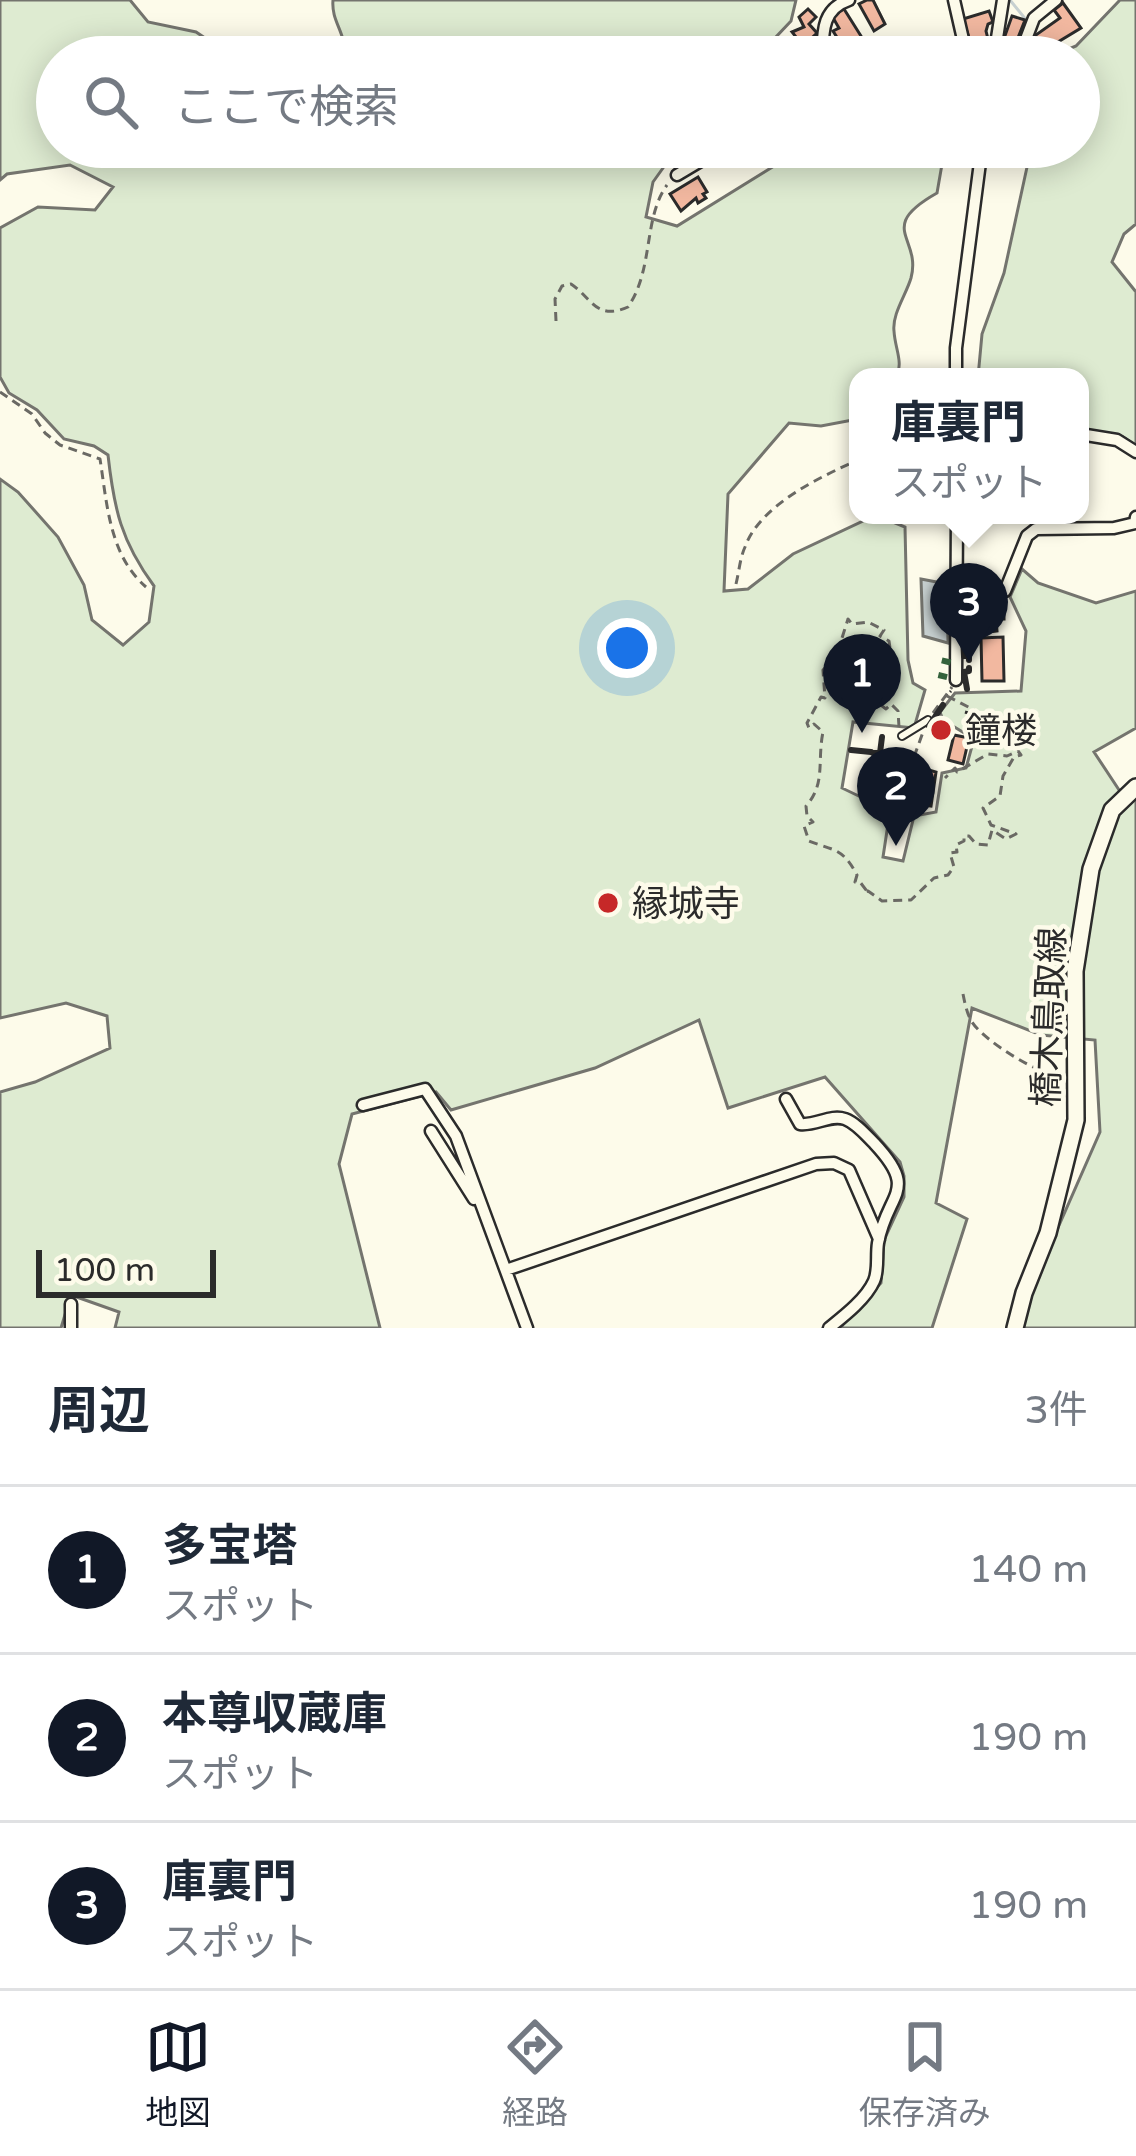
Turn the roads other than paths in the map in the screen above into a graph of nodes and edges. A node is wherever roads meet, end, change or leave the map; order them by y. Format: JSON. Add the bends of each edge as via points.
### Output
{"nodes":[{"id":1,"x":849,"y":0,"type":"edge"},
{"id":2,"x":954,"y":0,"type":"edge"},
{"id":3,"x":1003,"y":0,"type":"edge"},
{"id":4,"x":1056,"y":0,"type":"edge"},
{"id":5,"x":824,"y":36,"type":"edge"},
{"id":6,"x":962,"y":36,"type":"edge"},
{"id":7,"x":997,"y":36,"type":"edge"},
{"id":8,"x":1027,"y":36,"type":"edge"},
{"id":9,"x":689,"y":168,"type":"edge"},
{"id":10,"x":979,"y":168,"type":"edge"},
{"id":11,"x":677,"y":175,"type":"road end"},
{"id":12,"x":956,"y":368,"type":"edge"},
{"id":13,"x":1089,"y":435,"type":"edge"},
{"id":14,"x":1136,"y":452,"type":"edge"},
{"id":15,"x":1136,"y":517,"type":"edge"},
{"id":16,"x":957,"y":524,"type":"edge"},
{"id":17,"x":959,"y":592,"type":"junction"},
{"id":18,"x":977,"y":629,"type":"dead end"},
{"id":19,"x":959,"y":630,"type":"junction"},
{"id":20,"x":956,"y":680,"type":"road end"},
{"id":21,"x":928,"y":720,"type":"road end"},
{"id":22,"x":900,"y":732,"type":"road end"},
{"id":23,"x":1136,"y":788,"type":"edge"},
{"id":24,"x":786,"y":1099,"type":"dead end"},
{"id":25,"x":363,"y":1105,"type":"dead end"},
{"id":26,"x":431,"y":1131,"type":"dead end"},
{"id":27,"x":479,"y":1200,"type":"junction"},
{"id":28,"x":879,"y":1239,"type":"junction"},
{"id":29,"x":506,"y":1270,"type":"junction"},
{"id":30,"x":71,"y":1304,"type":"dead end"},
{"id":31,"x":71,"y":1328,"type":"edge"},
{"id":32,"x":527,"y":1328,"type":"edge"},
{"id":33,"x":829,"y":1328,"type":"edge"},
{"id":34,"x":1015,"y":1328,"type":"edge"}],
"edges":[{"from":1,"to":5,"type":"street","via":[[827,14]]},
{"from":2,"to":6,"type":"street"},
{"from":3,"to":7,"type":"street"},
{"from":4,"to":8,"type":"street"},
{"from":9,"to":11,"type":"street"},
{"from":10,"to":12,"type":"street"},
{"from":13,"to":14,"type":"street"},
{"from":15,"to":17,"type":"street","via":[[1114,528],[1036,529],[1004,591]]},
{"from":16,"to":17,"type":"street"},
{"from":17,"to":19,"type":"street"},
{"from":18,"to":19,"type":"lane"},
{"from":19,"to":20,"type":"street"},
{"from":21,"to":22,"type":"lane"},
{"from":23,"to":34,"type":"main road","name":"橋木鳥取線","via":[[1112,810],[1091,869],[1075,971],[1076,1120]]},
{"from":24,"to":28,"type":"street","via":[[800,1124],[845,1119],[894,1165],[897,1194]]},
{"from":25,"to":27,"type":"street","via":[[425,1089],[456,1136]]},
{"from":26,"to":27,"type":"street"},
{"from":27,"to":29,"type":"street"},
{"from":28,"to":29,"type":"street","via":[[850,1170],[816,1164]]},
{"from":28,"to":33,"type":"street","via":[[875,1280]]},
{"from":29,"to":32,"type":"street"},
{"from":30,"to":31,"type":"street"}]}
